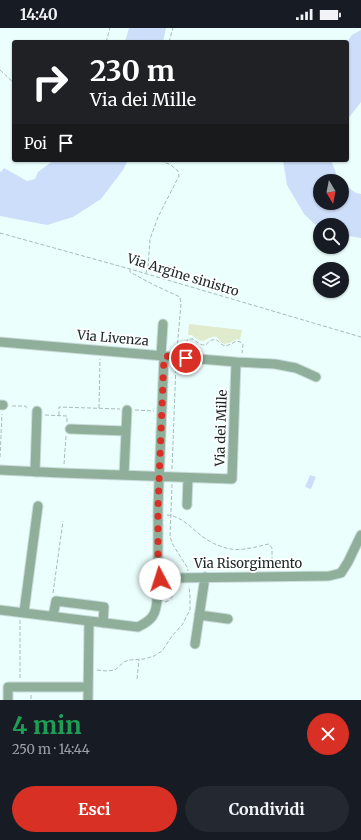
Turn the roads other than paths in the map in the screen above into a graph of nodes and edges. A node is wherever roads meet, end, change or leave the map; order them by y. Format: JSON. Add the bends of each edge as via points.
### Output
{"nodes":[{"id":1,"x":163,"y":324,"type":"dead end"},
{"id":2,"x":0,"y":342,"type":"edge"},
{"id":3,"x":162,"y":355,"type":"junction"},
{"id":4,"x":239,"y":362,"type":"junction"},
{"id":5,"x":316,"y":376,"type":"dead end"},
{"id":6,"x":127,"y":410,"type":"road end"},
{"id":7,"x":37,"y":413,"type":"road end"},
{"id":8,"x":68,"y":428,"type":"road end"},
{"id":9,"x":126,"y":431,"type":"junction"},
{"id":10,"x":0,"y":470,"type":"edge"},
{"id":11,"x":34,"y":472,"type":"junction"},
{"id":12,"x":124,"y":475,"type":"junction"},
{"id":13,"x":160,"y":476,"type":"junction"},
{"id":14,"x":188,"y":478,"type":"junction"},
{"id":15,"x":187,"y":505,"type":"dead end"},
{"id":16,"x":38,"y":506,"type":"dead end"},
{"id":17,"x":361,"y":535,"type":"edge"},
{"id":18,"x":205,"y":577,"type":"junction"},
{"id":19,"x":163,"y":583,"type":"junction"},
{"id":20,"x":0,"y":610,"type":"edge"},
{"id":21,"x":22,"y":614,"type":"junction"},
{"id":22,"x":199,"y":615,"type":"junction"},
{"id":23,"x":53,"y":616,"type":"junction"},
{"id":24,"x":228,"y":619,"type":"dead end"},
{"id":25,"x":89,"y":621,"type":"junction"},
{"id":26,"x":103,"y":623,"type":"junction"},
{"id":27,"x":195,"y":644,"type":"dead end"},
{"id":28,"x":88,"y":687,"type":"junction"},
{"id":29,"x":8,"y":700,"type":"edge"},
{"id":30,"x":88,"y":700,"type":"edge"}],
"edges":[{"from":1,"to":3,"type":"street"},
{"from":2,"to":3,"type":"street","name":"Via Livenza"},
{"from":3,"to":4,"type":"street"},
{"from":3,"to":13,"type":"street","name":"Via Livenza"},
{"from":4,"to":5,"type":"street","via":[[275,364],[296,368]]},
{"from":4,"to":14,"type":"street","name":"Via dei Mille","via":[[232,479]]},
{"from":6,"to":9,"type":"street"},
{"from":7,"to":11,"type":"street"},
{"from":8,"to":9,"type":"street"},
{"from":9,"to":12,"type":"street"},
{"from":10,"to":11,"type":"street","name":"Via dei Mille"},
{"from":11,"to":12,"type":"street","name":"Via dei Mille"},
{"from":12,"to":13,"type":"street","name":"Via dei Mille"},
{"from":13,"to":14,"type":"street","name":"Via dei Mille"},
{"from":13,"to":19,"type":"street","name":"Via Livenza","via":[[158,570]]},
{"from":14,"to":15,"type":"street"},
{"from":16,"to":21,"type":"street"},
{"from":17,"to":18,"type":"street","name":"Via Risorgimento","via":[[341,573],[329,576]]},
{"from":18,"to":19,"type":"street","name":"Via Risorgimento","via":[[176,577]]},
{"from":18,"to":22,"type":"street"},
{"from":19,"to":26,"type":"street","via":[[157,590],[153,616],[148,622],[138,626]]},
{"from":20,"to":21,"type":"street"},
{"from":21,"to":23,"type":"street"},
{"from":22,"to":24,"type":"street"},
{"from":22,"to":27,"type":"street"},
{"from":23,"to":25,"type":"street"},
{"from":23,"to":26,"type":"street","via":[[56,601],[104,607]]},
{"from":25,"to":26,"type":"street"},
{"from":25,"to":28,"type":"street"},
{"from":28,"to":29,"type":"street","via":[[8,687]]},
{"from":28,"to":30,"type":"street"}]}
